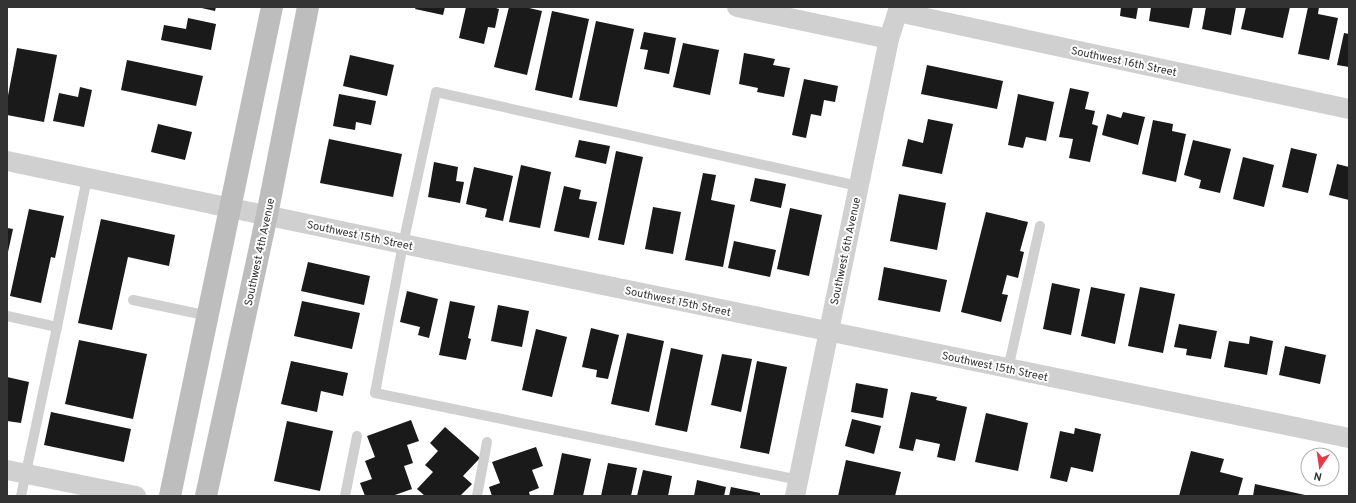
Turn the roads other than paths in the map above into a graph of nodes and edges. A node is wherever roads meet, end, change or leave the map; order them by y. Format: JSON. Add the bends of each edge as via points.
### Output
{"nodes":[{"id":1,"x":272,"y":7,"type":"edge"},
{"id":2,"x":308,"y":7,"type":"edge"},
{"id":3,"x":737,"y":7,"type":"edge"},
{"id":4,"x":898,"y":10,"type":"edge"},
{"id":5,"x":889,"y":39,"type":"junction"},
{"id":6,"x":1349,"y":109,"type":"edge"},
{"id":7,"x":7,"y":160,"type":"edge"},
{"id":8,"x":87,"y":178,"type":"junction"},
{"id":9,"x":858,"y":186,"type":"junction"},
{"id":10,"x":230,"y":208,"type":"junction"},
{"id":11,"x":267,"y":215,"type":"junction"},
{"id":12,"x":1040,"y":226,"type":"dead end"},
{"id":13,"x":403,"y":244,"type":"junction"},
{"id":14,"x":133,"y":300,"type":"dead end"},
{"id":15,"x":7,"y":316,"type":"edge"},
{"id":16,"x":209,"y":316,"type":"junction"},
{"id":17,"x":57,"y":327,"type":"junction"},
{"id":18,"x":829,"y":332,"type":"junction"},
{"id":19,"x":1008,"y":369,"type":"junction"},
{"id":20,"x":357,"y":436,"type":"dead end"},
{"id":21,"x":1349,"y":438,"type":"edge"},
{"id":22,"x":487,"y":442,"type":"dead end"},
{"id":23,"x":16,"y":472,"type":"edge"},
{"id":24,"x":797,"y":488,"type":"edge"},
{"id":25,"x":21,"y":496,"type":"edge"},
{"id":26,"x":136,"y":496,"type":"edge"},
{"id":27,"x":170,"y":496,"type":"edge"},
{"id":28,"x":206,"y":496,"type":"edge"},
{"id":29,"x":345,"y":496,"type":"edge"},
{"id":30,"x":477,"y":496,"type":"edge"}],
"edges":[{"from":1,"to":10,"type":"main road"},
{"from":2,"to":11,"type":"main road","name":"Southwest 4th Avenue"},
{"from":3,"to":5,"type":"street"},
{"from":4,"to":5,"type":"street","name":"Southwest 6th Avenue"},
{"from":4,"to":6,"type":"street","name":"Southwest 16th Street"},
{"from":5,"to":9,"type":"street","name":"Southwest 6th Avenue"},
{"from":7,"to":8,"type":"street","name":"Southwest 15th Street"},
{"from":8,"to":10,"type":"street","name":"Southwest 15th Street"},
{"from":8,"to":17,"type":"lane"},
{"from":9,"to":13,"type":"lane","via":[[436,92]]},
{"from":9,"to":18,"type":"street","name":"Southwest 6th Avenue"},
{"from":10,"to":11,"type":"street","name":"Southwest 15th Street"},
{"from":10,"to":16,"type":"main road"},
{"from":11,"to":13,"type":"street","name":"Southwest 15th Street"},
{"from":11,"to":28,"type":"main road","name":"Southwest 4th Avenue"},
{"from":12,"to":19,"type":"lane"},
{"from":13,"to":18,"type":"street","name":"Southwest 15th Street"},
{"from":13,"to":24,"type":"lane","via":[[375,393]]},
{"from":14,"to":16,"type":"lane"},
{"from":15,"to":17,"type":"lane"},
{"from":16,"to":27,"type":"main road"},
{"from":17,"to":23,"type":"lane"},
{"from":18,"to":19,"type":"street","name":"Southwest 15th Street"},
{"from":18,"to":24,"type":"street","name":"Southwest 6th Avenue"},
{"from":19,"to":21,"type":"street","name":"Southwest 15th Street"},
{"from":20,"to":29,"type":"lane"},
{"from":22,"to":30,"type":"lane"},
{"from":23,"to":25,"type":"lane"},
{"from":23,"to":26,"type":"street"}]}
